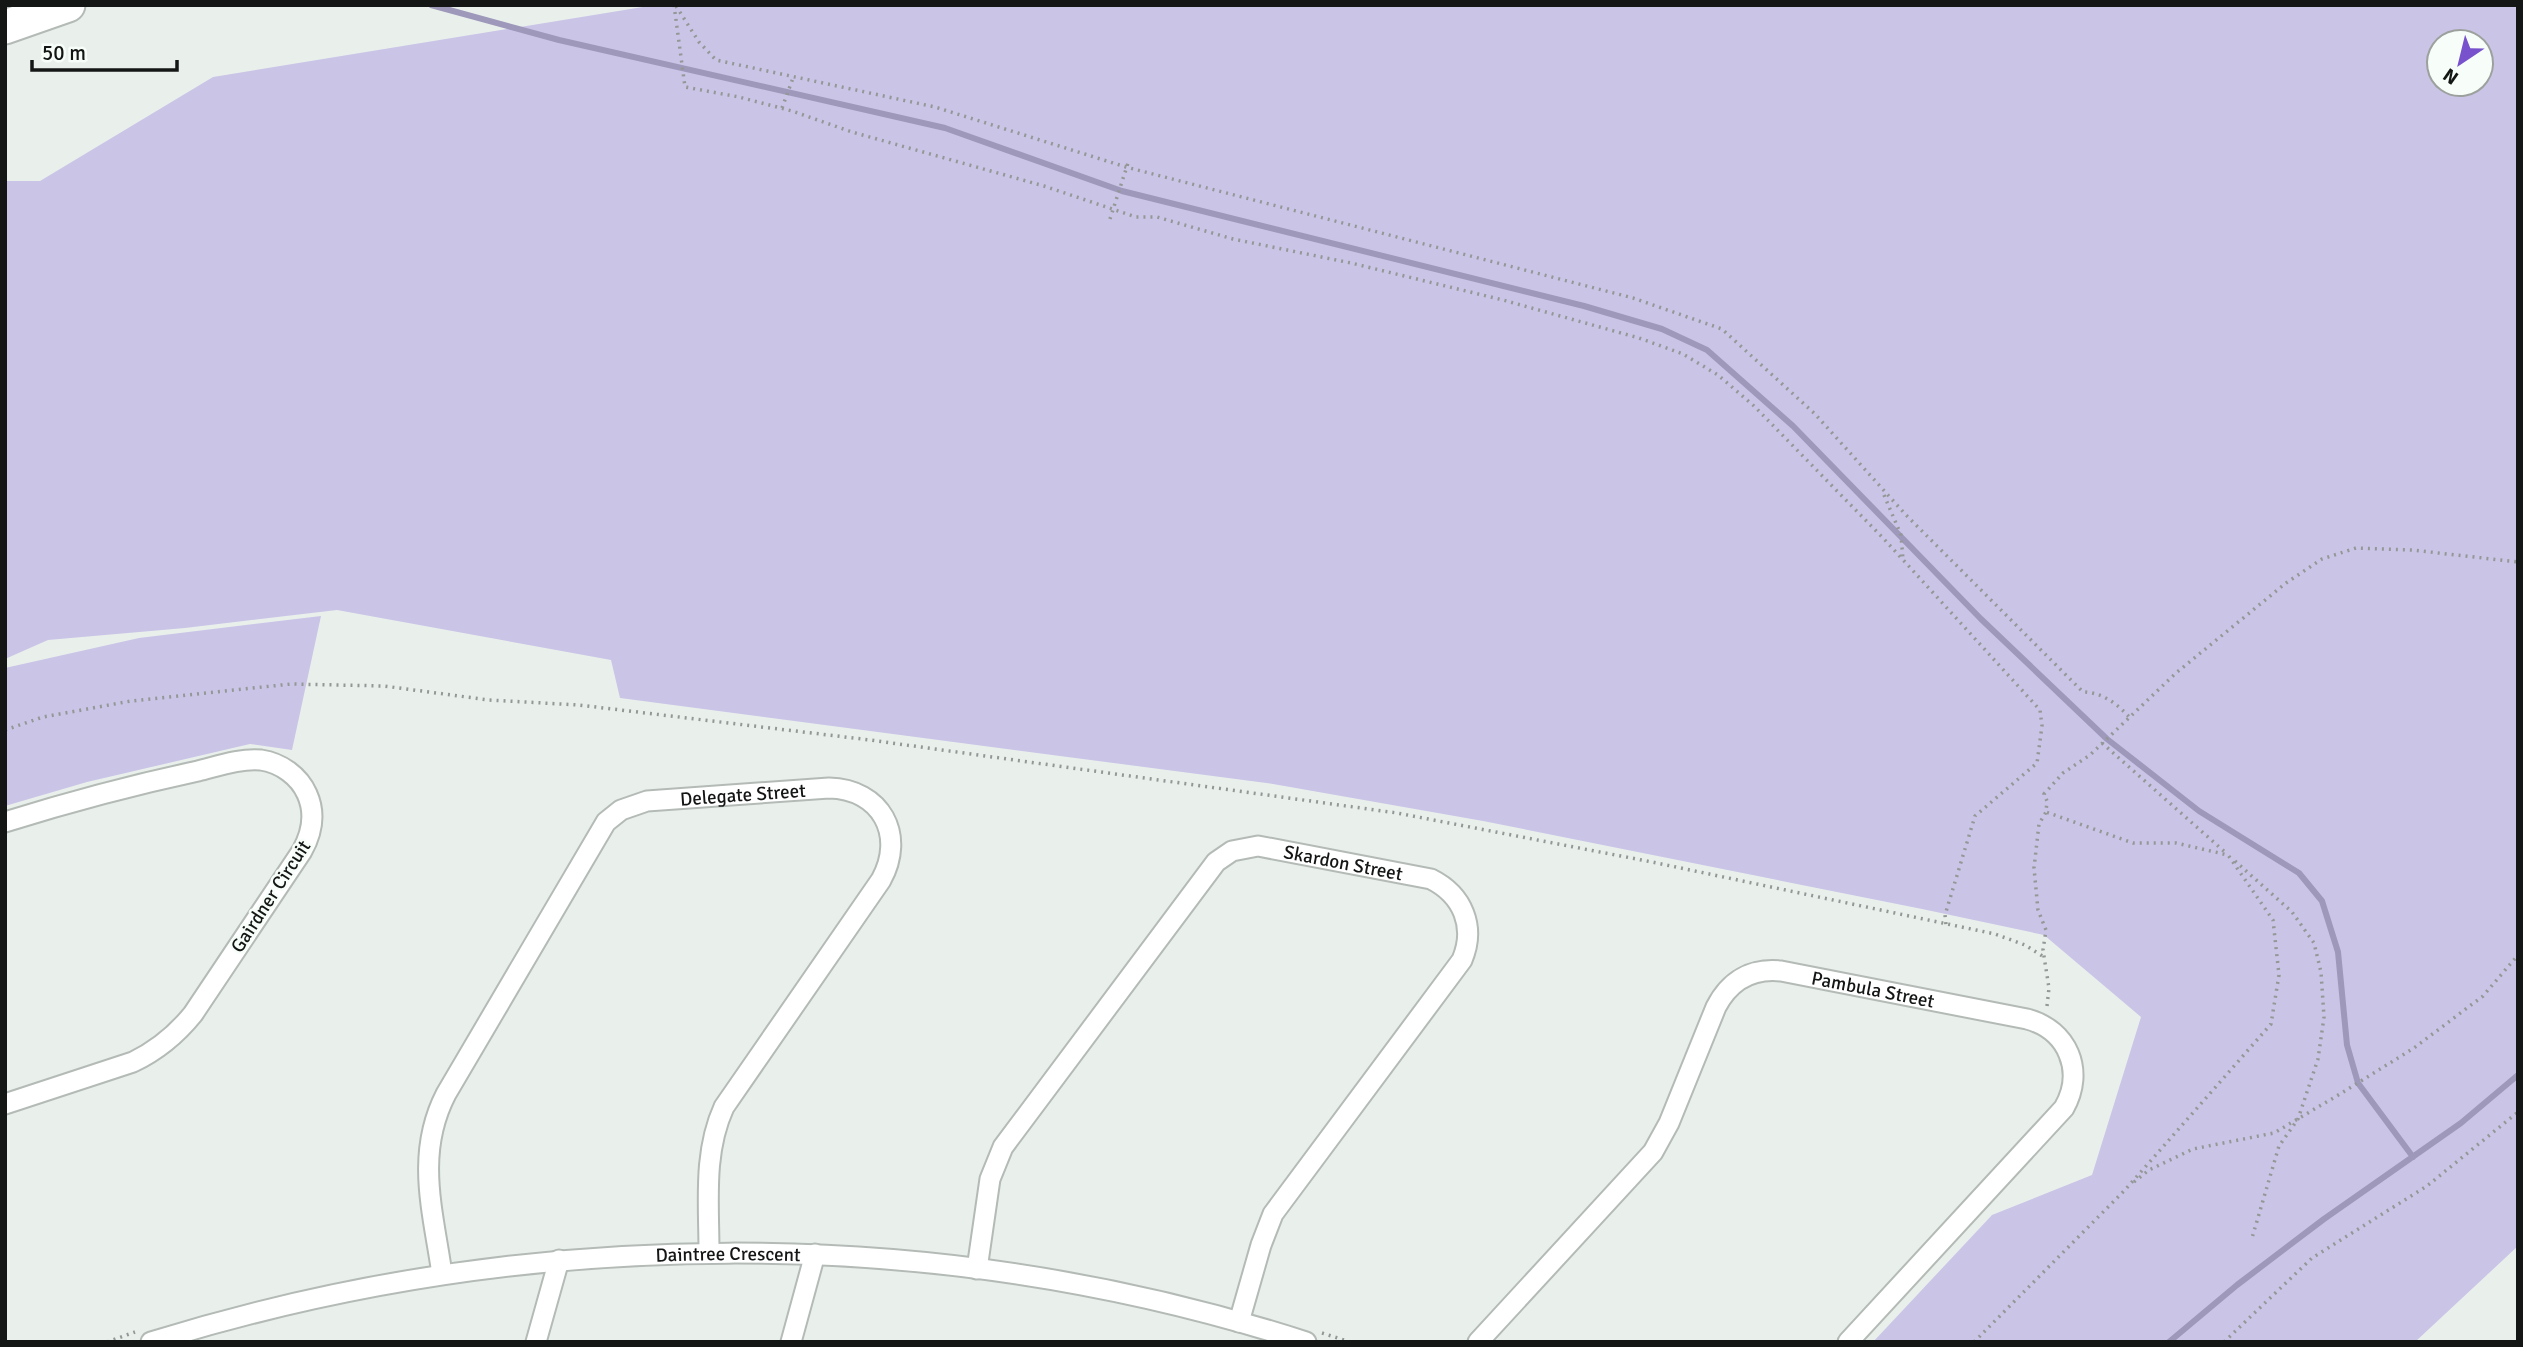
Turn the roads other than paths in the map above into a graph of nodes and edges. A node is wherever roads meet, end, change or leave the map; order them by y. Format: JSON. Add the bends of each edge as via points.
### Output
{"nodes":[{"id":1,"x":68,"y":5,"type":"edge"},
{"id":2,"x":5,"y":27,"type":"edge"},
{"id":3,"x":5,"y":821,"type":"edge"},
{"id":4,"x":5,"y":1104,"type":"edge"},
{"id":5,"x":709,"y":1252,"type":"junction"},
{"id":6,"x":815,"y":1254,"type":"junction"},
{"id":7,"x":559,"y":1260,"type":"junction"},
{"id":8,"x":977,"y":1269,"type":"junction"},
{"id":9,"x":442,"y":1274,"type":"junction"},
{"id":10,"x":1239,"y":1322,"type":"junction"},
{"id":11,"x":150,"y":1342,"type":"edge"},
{"id":12,"x":536,"y":1342,"type":"edge"},
{"id":13,"x":791,"y":1342,"type":"edge"},
{"id":14,"x":1306,"y":1342,"type":"edge"},
{"id":15,"x":1478,"y":1342,"type":"edge"},
{"id":16,"x":1848,"y":1342,"type":"edge"}],
"edges":[{"from":1,"to":2,"type":"highway"},
{"from":3,"to":4,"type":"street","name":"Gairdner Circuit","via":[[127,787],[252,760],[281,766],[296,778],[310,804],[312,824],[302,851],[193,1014],[172,1037],[133,1062]]},
{"from":5,"to":6,"type":"street","name":"Daintree Crescent"},
{"from":5,"to":7,"type":"street","name":"Daintree Crescent"},
{"from":5,"to":9,"type":"street","name":"Delegate Street","via":[[709,1154],[724,1107],[890,861],[887,822],[875,806],[849,790],[638,802],[606,822],[433,1122],[427,1167]]},
{"from":6,"to":8,"type":"street","name":"Daintree Crescent"},
{"from":6,"to":13,"type":"street"},
{"from":7,"to":9,"type":"street","name":"Daintree Crescent"},
{"from":7,"to":12,"type":"street"},
{"from":8,"to":10,"type":"street","name":"Daintree Crescent","via":[[1109,1291]]},
{"from":8,"to":10,"type":"street","name":"Skardon Street","via":[[988,1187],[1003,1147],[1216,862],[1231,851],[1258,846],[1431,879],[1454,896],[1464,913],[1468,932],[1462,960],[1273,1214]]},
{"from":9,"to":11,"type":"street","name":"Daintree Crescent","via":[[312,1298]]},
{"from":10,"to":14,"type":"street","name":"Daintree Crescent"},
{"from":15,"to":16,"type":"street","name":"Pambula Street","via":[[1653,1152],[1716,1007],[1742,977],[1781,971],[2045,1025],[2065,1045],[2073,1062],[2072,1091],[2064,1108]]}]}
